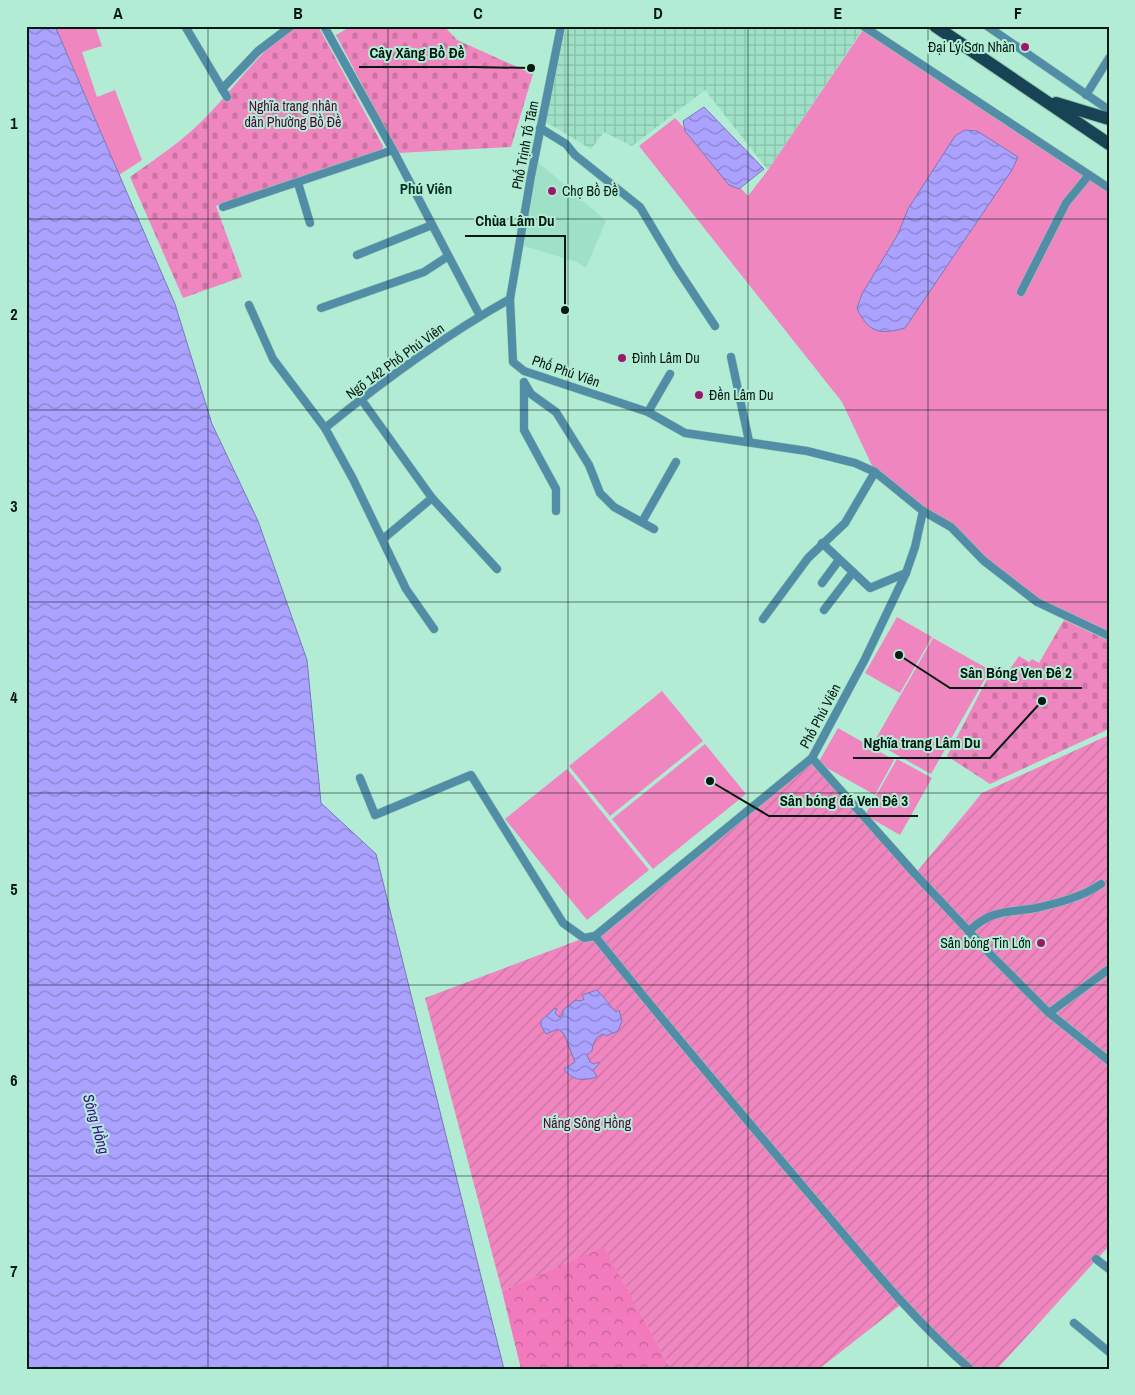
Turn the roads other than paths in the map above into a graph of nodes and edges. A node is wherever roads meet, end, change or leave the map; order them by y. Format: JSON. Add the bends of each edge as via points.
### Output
{"nodes":[{"id":1,"x":185,"y":26,"type":"edge"},
{"id":2,"x":291,"y":26,"type":"edge"},
{"id":3,"x":324,"y":26,"type":"edge"},
{"id":4,"x":561,"y":26,"type":"edge"},
{"id":5,"x":864,"y":26,"type":"edge"},
{"id":6,"x":935,"y":26,"type":"edge"},
{"id":7,"x":987,"y":26,"type":"edge"},
{"id":8,"x":1109,"y":58,"type":"edge"},
{"id":9,"x":222,"y":89,"type":"junction"},
{"id":10,"x":1086,"y":95,"type":"junction"},
{"id":11,"x":227,"y":97,"type":"dead end"},
{"id":12,"x":1043,"y":100,"type":"junction"},
{"id":13,"x":1109,"y":110,"type":"edge"},
{"id":14,"x":1109,"y":119,"type":"edge"},
{"id":15,"x":540,"y":128,"type":"junction"},
{"id":16,"x":1109,"y":144,"type":"edge"},
{"id":17,"x":393,"y":150,"type":"junction"},
{"id":18,"x":1089,"y":175,"type":"junction"},
{"id":19,"x":298,"y":183,"type":"junction"},
{"id":20,"x":1109,"y":188,"type":"edge"},
{"id":21,"x":223,"y":207,"type":"dead end"},
{"id":22,"x":310,"y":223,"type":"dead end"},
{"id":23,"x":432,"y":225,"type":"junction"},
{"id":24,"x":357,"y":255,"type":"dead end"},
{"id":25,"x":447,"y":257,"type":"junction"},
{"id":26,"x":1021,"y":292,"type":"dead end"},
{"id":27,"x":510,"y":299,"type":"junction"},
{"id":28,"x":249,"y":305,"type":"dead end"},
{"id":29,"x":321,"y":308,"type":"dead end"},
{"id":30,"x":480,"y":316,"type":"junction"},
{"id":31,"x":715,"y":326,"type":"dead end"},
{"id":32,"x":730,"y":357,"type":"dead end"},
{"id":33,"x":524,"y":371,"type":"junction"},
{"id":34,"x":670,"y":374,"type":"dead end"},
{"id":35,"x":524,"y":382,"type":"junction"},
{"id":36,"x":361,"y":399,"type":"junction"},
{"id":37,"x":648,"y":412,"type":"junction"},
{"id":38,"x":325,"y":428,"type":"junction"},
{"id":39,"x":748,"y":441,"type":"junction"},
{"id":40,"x":676,"y":462,"type":"dead end"},
{"id":41,"x":874,"y":472,"type":"junction"},
{"id":42,"x":432,"y":498,"type":"junction"},
{"id":43,"x":556,"y":511,"type":"dead end"},
{"id":44,"x":923,"y":511,"type":"junction"},
{"id":45,"x":642,"y":522,"type":"junction"},
{"id":46,"x":654,"y":529,"type":"dead end"},
{"id":47,"x":382,"y":539,"type":"junction"},
{"id":48,"x":822,"y":543,"type":"junction"},
{"id":49,"x":840,"y":560,"type":"junction"},
{"id":50,"x":497,"y":568,"type":"dead end"},
{"id":51,"x":853,"y":572,"type":"junction"},
{"id":52,"x":906,"y":573,"type":"junction"},
{"id":53,"x":822,"y":583,"type":"dead end"},
{"id":54,"x":824,"y":610,"type":"dead end"},
{"id":55,"x":763,"y":619,"type":"dead end"},
{"id":56,"x":434,"y":628,"type":"dead end"},
{"id":57,"x":1109,"y":636,"type":"edge"},
{"id":58,"x":812,"y":758,"type":"junction"},
{"id":59,"x":360,"y":778,"type":"dead end"},
{"id":60,"x":1101,"y":884,"type":"dead end"},
{"id":61,"x":968,"y":931,"type":"junction"},
{"id":62,"x":595,"y":936,"type":"junction"},
{"id":63,"x":1109,"y":969,"type":"edge"},
{"id":64,"x":1049,"y":1013,"type":"junction"},
{"id":65,"x":1109,"y":1061,"type":"edge"},
{"id":66,"x":1096,"y":1259,"type":"dead end"},
{"id":67,"x":1109,"y":1269,"type":"edge"},
{"id":68,"x":1074,"y":1323,"type":"dead end"},
{"id":69,"x":1109,"y":1352,"type":"edge"},
{"id":70,"x":970,"y":1369,"type":"edge"}],
"edges":[{"from":1,"to":9,"type":"street"},
{"from":2,"to":9,"type":"street","via":[[258,51]]},
{"from":3,"to":17,"type":"street"},
{"from":4,"to":15,"type":"street","name":"Phố Trịnh Tố Tâm"},
{"from":5,"to":18,"type":"street"},
{"from":6,"to":12,"type":"main road"},
{"from":7,"to":10,"type":"street"},
{"from":8,"to":10,"type":"street"},
{"from":9,"to":11,"type":"street"},
{"from":10,"to":13,"type":"street"},
{"from":12,"to":14,"type":"main road"},
{"from":12,"to":16,"type":"main road"},
{"from":15,"to":27,"type":"street","name":"Phố Trịnh Tố Tâm"},
{"from":15,"to":31,"type":"street","via":[[566,144],[575,155],[640,207]]},
{"from":17,"to":19,"type":"street"},
{"from":17,"to":23,"type":"street"},
{"from":18,"to":20,"type":"street"},
{"from":18,"to":26,"type":"street","via":[[1066,203]]},
{"from":19,"to":21,"type":"street"},
{"from":19,"to":22,"type":"street"},
{"from":23,"to":24,"type":"street"},
{"from":23,"to":25,"type":"street"},
{"from":25,"to":29,"type":"street","via":[[424,272]]},
{"from":25,"to":30,"type":"street"},
{"from":27,"to":30,"type":"street"},
{"from":27,"to":33,"type":"street","name":"Phố Phú Viên","via":[[513,362]]},
{"from":28,"to":38,"type":"street","via":[[273,359]]},
{"from":30,"to":36,"type":"street","name":"Ngõ 142 Phố Phú Viên"},
{"from":32,"to":39,"type":"street"},
{"from":33,"to":35,"type":"street"},
{"from":33,"to":37,"type":"street","name":"Phố Phú Viên"},
{"from":34,"to":37,"type":"street"},
{"from":35,"to":43,"type":"street","via":[[524,430],[556,489]]},
{"from":35,"to":45,"type":"street","via":[[531,394],[556,412],[590,465],[600,493],[614,507]]},
{"from":36,"to":38,"type":"street","name":"Ngõ 142 Phố Phú Viên"},
{"from":36,"to":42,"type":"street"},
{"from":37,"to":39,"type":"street","name":"Phố Phú Viên","via":[[685,433]]},
{"from":38,"to":47,"type":"street"},
{"from":39,"to":41,"type":"street","name":"Phố Phú Viên","via":[[833,456]]},
{"from":40,"to":45,"type":"street"},
{"from":41,"to":44,"type":"street","name":"Phố Phú Viên"},
{"from":41,"to":48,"type":"street","via":[[845,523]]},
{"from":42,"to":47,"type":"street"},
{"from":42,"to":50,"type":"street"},
{"from":44,"to":52,"type":"street","name":"Phố Phú Viên"},
{"from":44,"to":57,"type":"street","name":"Phố Phú Viên","via":[[950,528],[984,561],[1037,602]]},
{"from":45,"to":46,"type":"street"},
{"from":47,"to":56,"type":"street","via":[[406,589]]},
{"from":48,"to":49,"type":"street"},
{"from":48,"to":55,"type":"street"},
{"from":49,"to":51,"type":"street"},
{"from":49,"to":53,"type":"street"},
{"from":51,"to":52,"type":"street","via":[[870,588]]},
{"from":51,"to":54,"type":"street"},
{"from":52,"to":58,"type":"street","name":"Phố Phú Viên"},
{"from":58,"to":61,"type":"street"},
{"from":58,"to":62,"type":"street","name":"Phố Phú Viên"},
{"from":59,"to":62,"type":"street","via":[[376,814],[471,775],[563,923],[584,938]]},
{"from":60,"to":61,"type":"street","via":[[1066,900],[996,913],[980,920]]},
{"from":61,"to":64,"type":"street"},
{"from":62,"to":70,"type":"street","via":[[660,1019],[903,1303]]},
{"from":63,"to":64,"type":"street"},
{"from":64,"to":65,"type":"street"},
{"from":66,"to":67,"type":"street"},
{"from":68,"to":69,"type":"street"}]}
